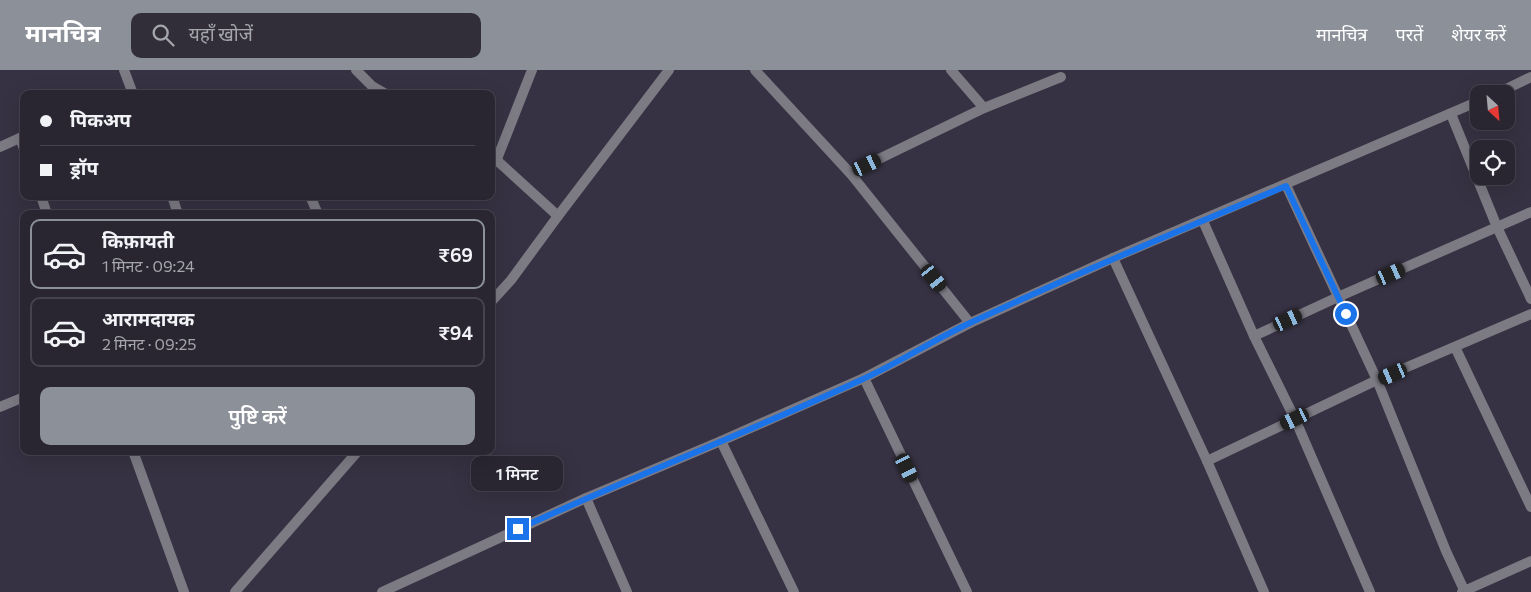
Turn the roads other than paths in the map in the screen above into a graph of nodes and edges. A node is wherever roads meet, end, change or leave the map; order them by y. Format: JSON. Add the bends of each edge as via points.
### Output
{"nodes":[{"id":1,"x":124,"y":70,"type":"edge"},
{"id":2,"x":356,"y":70,"type":"edge"},
{"id":3,"x":532,"y":70,"type":"edge"},
{"id":4,"x":669,"y":70,"type":"edge"},
{"id":5,"x":755,"y":70,"type":"edge"},
{"id":6,"x":950,"y":70,"type":"edge"},
{"id":7,"x":1062,"y":77,"type":"dead end"},
{"id":8,"x":1531,"y":78,"type":"edge"},
{"id":9,"x":1515,"y":85,"type":"edge"},
{"id":10,"x":129,"y":90,"type":"edge"},
{"id":11,"x":379,"y":90,"type":"edge"},
{"id":12,"x":1470,"y":106,"type":"edge"},
{"id":13,"x":984,"y":108,"type":"junction"},
{"id":14,"x":1451,"y":114,"type":"junction"},
{"id":15,"x":20,"y":138,"type":"edge"},
{"id":16,"x":0,"y":147,"type":"edge"},
{"id":17,"x":495,"y":155,"type":"edge"},
{"id":18,"x":495,"y":158,"type":"edge"},
{"id":19,"x":850,"y":173,"type":"junction"},
{"id":20,"x":1286,"y":186,"type":"junction"},
{"id":21,"x":1531,"y":212,"type":"edge"},
{"id":22,"x":558,"y":216,"type":"junction"},
{"id":23,"x":1203,"y":221,"type":"junction"},
{"id":24,"x":1497,"y":228,"type":"junction"},
{"id":25,"x":1113,"y":258,"type":"junction"},
{"id":26,"x":1338,"y":297,"type":"junction"},
{"id":27,"x":495,"y":298,"type":"edge"},
{"id":28,"x":1531,"y":299,"type":"edge"},
{"id":29,"x":1531,"y":314,"type":"edge"},
{"id":30,"x":970,"y":323,"type":"junction"},
{"id":31,"x":1254,"y":336,"type":"junction"},
{"id":32,"x":1455,"y":347,"type":"junction"},
{"id":33,"x":864,"y":378,"type":"junction"},
{"id":34,"x":1377,"y":380,"type":"junction"},
{"id":35,"x":20,"y":398,"type":"edge"},
{"id":36,"x":0,"y":406,"type":"edge"},
{"id":37,"x":1295,"y":419,"type":"junction"},
{"id":38,"x":721,"y":441,"type":"junction"},
{"id":39,"x":134,"y":455,"type":"edge"},
{"id":40,"x":355,"y":455,"type":"edge"},
{"id":41,"x":1207,"y":461,"type":"junction"},
{"id":42,"x":586,"y":498,"type":"junction"},
{"id":43,"x":1531,"y":507,"type":"edge"},
{"id":44,"x":1531,"y":561,"type":"edge"},
{"id":45,"x":184,"y":592,"type":"edge"},
{"id":46,"x":235,"y":592,"type":"edge"},
{"id":47,"x":382,"y":592,"type":"edge"},
{"id":48,"x":628,"y":592,"type":"edge"},
{"id":49,"x":794,"y":592,"type":"edge"},
{"id":50,"x":966,"y":592,"type":"edge"},
{"id":51,"x":1264,"y":592,"type":"edge"},
{"id":52,"x":1370,"y":592,"type":"edge"},
{"id":53,"x":1464,"y":592,"type":"edge"}],
"edges":[{"from":1,"to":10,"type":"street"},
{"from":2,"to":11,"type":"street"},
{"from":3,"to":17,"type":"street"},
{"from":4,"to":22,"type":"street"},
{"from":5,"to":19,"type":"street"},
{"from":6,"to":13,"type":"street"},
{"from":7,"to":13,"type":"street"},
{"from":8,"to":9,"type":"street"},
{"from":12,"to":14,"type":"street"},
{"from":13,"to":19,"type":"street"},
{"from":14,"to":20,"type":"street"},
{"from":14,"to":24,"type":"street"},
{"from":15,"to":16,"type":"street"},
{"from":18,"to":22,"type":"street"},
{"from":19,"to":30,"type":"street"},
{"from":20,"to":23,"type":"street"},
{"from":20,"to":26,"type":"street"},
{"from":21,"to":24,"type":"street"},
{"from":22,"to":27,"type":"street"},
{"from":23,"to":25,"type":"street"},
{"from":23,"to":31,"type":"street"},
{"from":24,"to":26,"type":"street"},
{"from":24,"to":28,"type":"street"},
{"from":25,"to":30,"type":"street"},
{"from":25,"to":41,"type":"street"},
{"from":26,"to":31,"type":"street"},
{"from":26,"to":34,"type":"street"},
{"from":29,"to":32,"type":"street"},
{"from":30,"to":33,"type":"street"},
{"from":31,"to":37,"type":"street"},
{"from":32,"to":34,"type":"street"},
{"from":32,"to":43,"type":"street"},
{"from":33,"to":38,"type":"street"},
{"from":33,"to":50,"type":"street"},
{"from":34,"to":37,"type":"street"},
{"from":34,"to":53,"type":"street"},
{"from":35,"to":36,"type":"street"},
{"from":37,"to":41,"type":"street"},
{"from":37,"to":52,"type":"street"},
{"from":38,"to":42,"type":"street"},
{"from":38,"to":49,"type":"street"},
{"from":39,"to":45,"type":"street"},
{"from":40,"to":46,"type":"street"},
{"from":41,"to":51,"type":"street"},
{"from":42,"to":47,"type":"street"},
{"from":42,"to":48,"type":"street"},
{"from":44,"to":53,"type":"street"}]}
